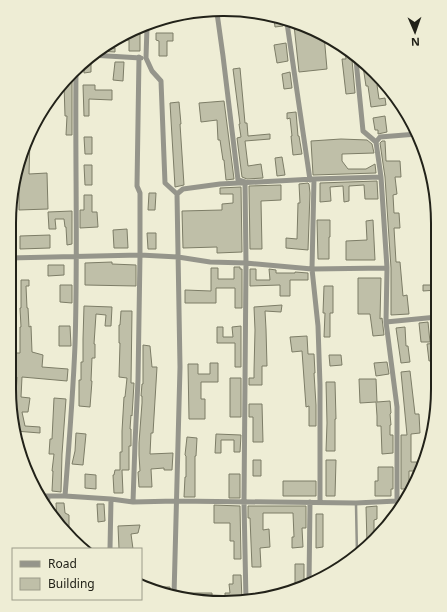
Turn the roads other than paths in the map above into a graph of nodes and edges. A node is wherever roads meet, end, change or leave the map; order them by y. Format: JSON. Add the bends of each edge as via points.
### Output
{"nodes":[{"id":1,"x":217,"y":16,"type":"edge"},
{"id":2,"x":288,"y":26,"type":"edge"},
{"id":3,"x":147,"y":31,"type":"edge"},
{"id":4,"x":102,"y":56,"type":"edge"},
{"id":5,"x":139,"y":58,"type":"junction"},
{"id":6,"x":146,"y":58,"type":"junction"},
{"id":7,"x":356,"y":64,"type":"edge"},
{"id":8,"x":76,"y":78,"type":"edge"},
{"id":9,"x":411,"y":134,"type":"edge"},
{"id":10,"x":376,"y":142,"type":"junction"},
{"id":11,"x":381,"y":177,"type":"junction"},
{"id":12,"x":312,"y":179,"type":"junction"},
{"id":13,"x":245,"y":182,"type":"junction"},
{"id":14,"x":177,"y":194,"type":"junction"},
{"id":15,"x":140,"y":255,"type":"junction"},
{"id":16,"x":76,"y":256,"type":"junction"},
{"id":17,"x":16,"y":258,"type":"edge"},
{"id":18,"x":178,"y":258,"type":"junction"},
{"id":19,"x":246,"y":263,"type":"junction"},
{"id":20,"x":387,"y":268,"type":"junction"},
{"id":21,"x":312,"y":269,"type":"junction"},
{"id":22,"x":431,"y":318,"type":"edge"},
{"id":23,"x":386,"y":322,"type":"junction"},
{"id":24,"x":48,"y":496,"type":"edge"},
{"id":25,"x":65,"y":496,"type":"junction"},
{"id":26,"x":111,"y":499,"type":"junction"},
{"id":27,"x":176,"y":501,"type":"junction"},
{"id":28,"x":133,"y":502,"type":"junction"},
{"id":29,"x":244,"y":502,"type":"junction"},
{"id":30,"x":310,"y":502,"type":"junction"},
{"id":31,"x":320,"y":502,"type":"junction"},
{"id":32,"x":356,"y":503,"type":"junction"},
{"id":33,"x":110,"y":548,"type":"edge"},
{"id":34,"x":357,"y":548,"type":"edge"},
{"id":35,"x":309,"y":577,"type":"edge"},
{"id":36,"x":174,"y":590,"type":"edge"},
{"id":37,"x":246,"y":595,"type":"edge"}],
"edges":[{"from":1,"to":13,"type":"street","via":[[238,180]]},
{"from":2,"to":12,"type":"street"},
{"from":3,"to":6,"type":"street"},
{"from":4,"to":5,"type":"street"},
{"from":5,"to":6,"type":"street"},
{"from":5,"to":15,"type":"street","via":[[136,186],[140,193]]},
{"from":6,"to":14,"type":"street","via":[[152,71],[161,81],[165,183]]},
{"from":7,"to":10,"type":"street","via":[[363,131]]},
{"from":8,"to":16,"type":"street"},
{"from":9,"to":10,"type":"street","via":[[380,137]]},
{"from":10,"to":11,"type":"street"},
{"from":11,"to":12,"type":"street"},
{"from":11,"to":20,"type":"street"},
{"from":12,"to":13,"type":"street"},
{"from":12,"to":21,"type":"street"},
{"from":13,"to":14,"type":"street","via":[[183,189]]},
{"from":13,"to":19,"type":"street"},
{"from":14,"to":18,"type":"street"},
{"from":15,"to":16,"type":"street"},
{"from":15,"to":18,"type":"street"},
{"from":15,"to":28,"type":"street"},
{"from":16,"to":17,"type":"street"},
{"from":16,"to":25,"type":"street","via":[[75,344]]},
{"from":18,"to":19,"type":"street"},
{"from":18,"to":27,"type":"street","via":[[180,367]]},
{"from":19,"to":21,"type":"street"},
{"from":19,"to":29,"type":"street"},
{"from":20,"to":21,"type":"street"},
{"from":20,"to":23,"type":"street"},
{"from":21,"to":31,"type":"street","via":[[318,326]]},
{"from":22,"to":23,"type":"street"},
{"from":23,"to":32,"type":"street","via":[[397,407],[397,501]]},
{"from":24,"to":25,"type":"street"},
{"from":25,"to":26,"type":"street"},
{"from":26,"to":28,"type":"street"},
{"from":26,"to":33,"type":"street"},
{"from":27,"to":28,"type":"street"},
{"from":27,"to":29,"type":"street"},
{"from":27,"to":36,"type":"street"},
{"from":29,"to":30,"type":"street"},
{"from":29,"to":37,"type":"street"},
{"from":30,"to":31,"type":"street"},
{"from":30,"to":35,"type":"street"},
{"from":31,"to":32,"type":"street"},
{"from":32,"to":34,"type":"lane"}]}
